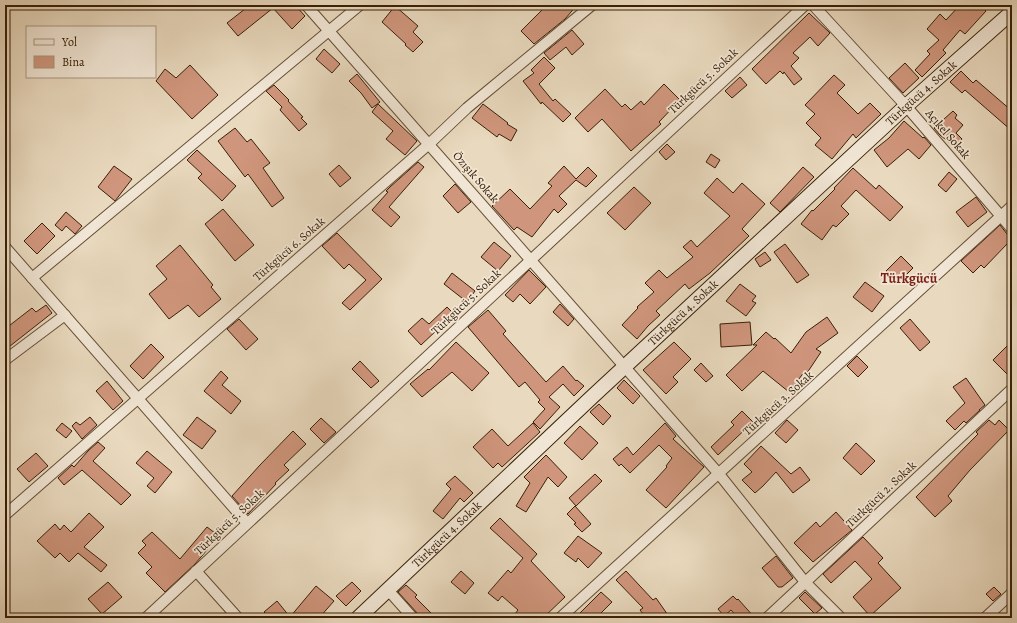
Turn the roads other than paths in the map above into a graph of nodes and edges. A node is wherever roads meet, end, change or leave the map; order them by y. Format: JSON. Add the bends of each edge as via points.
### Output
{"nodes":[{"id":1,"x":306,"y":5,"type":"edge"},
{"id":2,"x":360,"y":5,"type":"edge"},
{"id":3,"x":592,"y":5,"type":"edge"},
{"id":4,"x":805,"y":5,"type":"edge"},
{"id":5,"x":813,"y":5,"type":"edge"},
{"id":6,"x":1012,"y":12,"type":"edge"},
{"id":7,"x":328,"y":31,"type":"junction"},
{"id":8,"x":906,"y":106,"type":"junction"},
{"id":9,"x":429,"y":144,"type":"junction"},
{"id":10,"x":1012,"y":206,"type":"edge"},
{"id":11,"x":1001,"y":216,"type":"junction"},
{"id":12,"x":1012,"y":229,"type":"edge"},
{"id":13,"x":5,"y":247,"type":"edge"},
{"id":14,"x":530,"y":260,"type":"junction"},
{"id":15,"x":32,"y":278,"type":"junction"},
{"id":16,"x":64,"y":315,"type":"junction"},
{"id":17,"x":5,"y":360,"type":"edge"},
{"id":18,"x":625,"y":367,"type":"junction"},
{"id":19,"x":1012,"y":389,"type":"edge"},
{"id":20,"x":138,"y":399,"type":"junction"},
{"id":21,"x":719,"y":474,"type":"junction"},
{"id":22,"x":5,"y":515,"type":"edge"},
{"id":23,"x":247,"y":522,"type":"junction"},
{"id":24,"x":196,"y":571,"type":"junction"},
{"id":25,"x":805,"y":582,"type":"junction"},
{"id":26,"x":388,"y":590,"type":"junction"},
{"id":27,"x":1012,"y":593,"type":"edge"},
{"id":28,"x":146,"y":618,"type":"edge"},
{"id":29,"x":238,"y":618,"type":"edge"},
{"id":30,"x":358,"y":618,"type":"edge"},
{"id":31,"x":413,"y":618,"type":"edge"},
{"id":32,"x":560,"y":618,"type":"edge"},
{"id":33,"x":767,"y":618,"type":"edge"},
{"id":34,"x":841,"y":618,"type":"edge"},
{"id":35,"x":984,"y":618,"type":"edge"}],
"edges":[{"from":1,"to":7,"type":"street","name":"Özışık Sokak"},
{"from":2,"to":7,"type":"street"},
{"from":3,"to":9,"type":"street","name":"Türkgücü 6. Sokak","via":[[467,108]]},
{"from":4,"to":14,"type":"street","name":"Türkgücü 5. Sokak"},
{"from":5,"to":8,"type":"street","name":"Açıkel Sokak"},
{"from":6,"to":8,"type":"main road","name":"Türkgücü 4. Sokak"},
{"from":7,"to":9,"type":"street","name":"Özışık Sokak"},
{"from":7,"to":15,"type":"street"},
{"from":8,"to":11,"type":"street","name":"Açıkel Sokak"},
{"from":8,"to":18,"type":"main road","name":"Türkgücü 4. Sokak"},
{"from":9,"to":14,"type":"street","name":"Özışık Sokak"},
{"from":9,"to":20,"type":"street","name":"Türkgücü 6. Sokak"},
{"from":10,"to":11,"type":"street","name":"Türkgücü 3. Sokak"},
{"from":11,"to":12,"type":"street","name":"Açıkel Sokak"},
{"from":11,"to":21,"type":"street","name":"Türkgücü 3. Sokak"},
{"from":13,"to":15,"type":"street"},
{"from":14,"to":18,"type":"street","name":"Özışık Sokak"},
{"from":14,"to":23,"type":"street","name":"Türkgücü 5. Sokak"},
{"from":15,"to":16,"type":"street"},
{"from":16,"to":17,"type":"street"},
{"from":16,"to":20,"type":"street"},
{"from":18,"to":21,"type":"street","name":"Özışık Sokak"},
{"from":18,"to":26,"type":"main road","name":"Türkgücü 4. Sokak"},
{"from":19,"to":25,"type":"street","name":"Türkgücü 2. Sokak"},
{"from":20,"to":22,"type":"street","name":"Türkgücü 6. Sokak"},
{"from":20,"to":23,"type":"street"},
{"from":21,"to":25,"type":"street","name":"Özışık Sokak"},
{"from":21,"to":32,"type":"street","name":"Türkgücü 3. Sokak"},
{"from":23,"to":24,"type":"street","name":"Türkgücü 5. Sokak"},
{"from":24,"to":28,"type":"street","name":"Türkgücü 5. Sokak"},
{"from":24,"to":29,"type":"street"},
{"from":25,"to":33,"type":"street","name":"Türkgücü 2. Sokak"},
{"from":25,"to":34,"type":"street","name":"Özışık Sokak"},
{"from":26,"to":30,"type":"main road","name":"Türkgücü 4. Sokak"},
{"from":26,"to":31,"type":"street"},
{"from":27,"to":35,"type":"street"}]}
